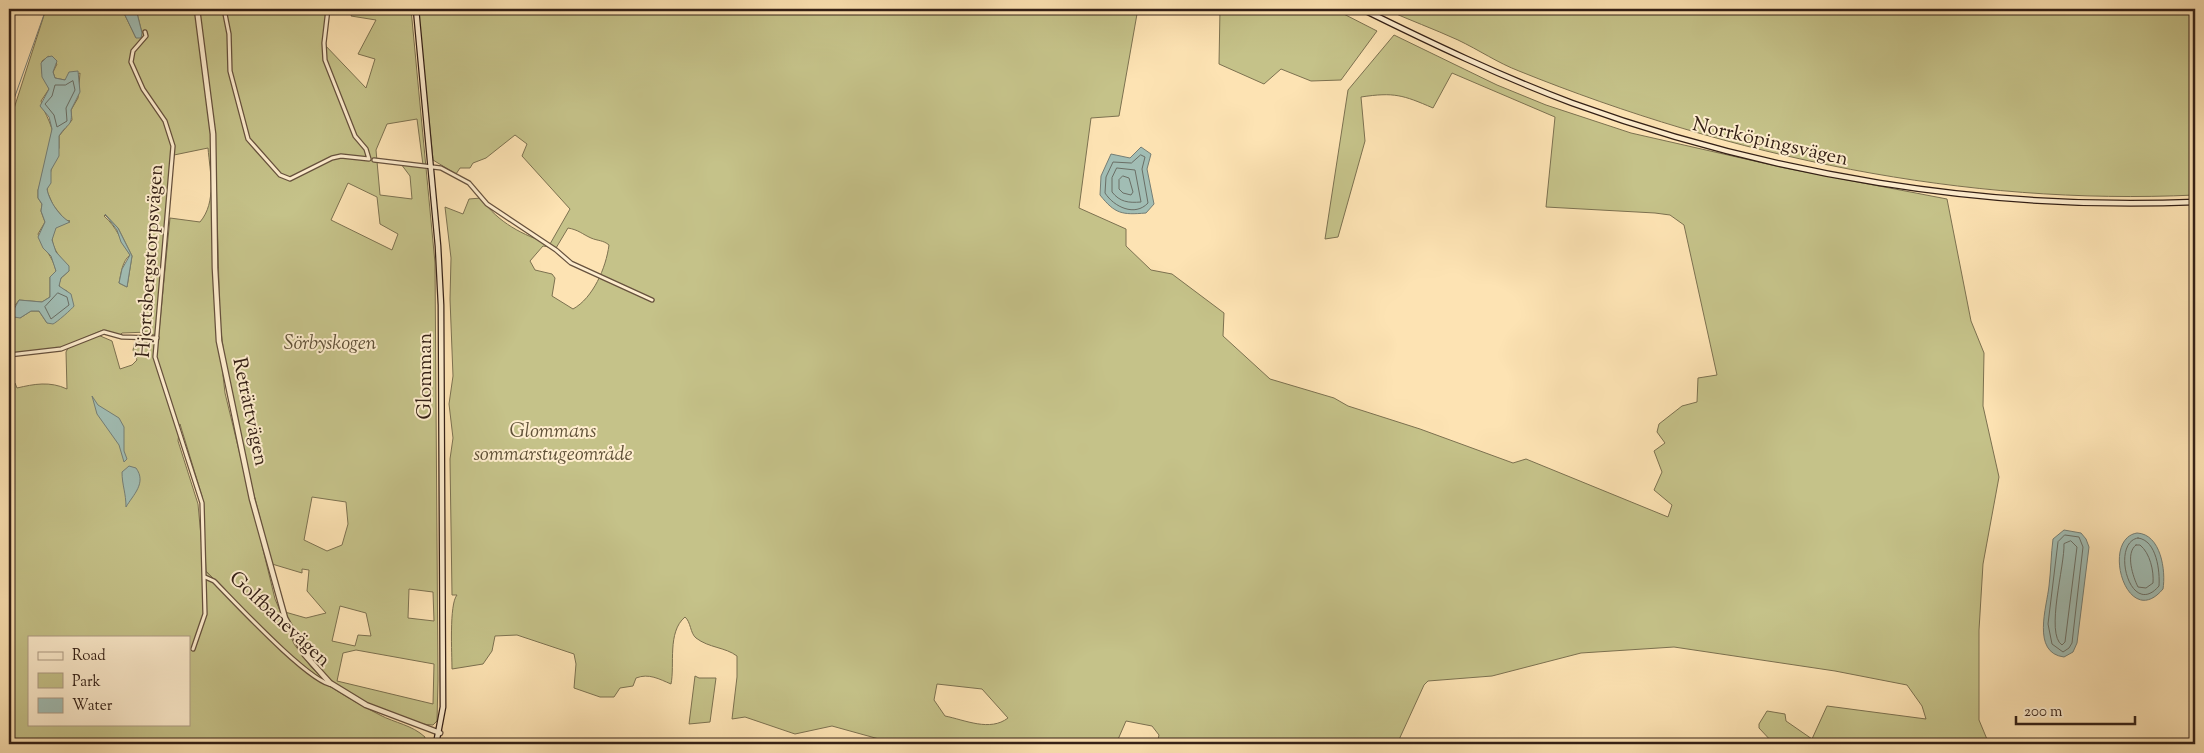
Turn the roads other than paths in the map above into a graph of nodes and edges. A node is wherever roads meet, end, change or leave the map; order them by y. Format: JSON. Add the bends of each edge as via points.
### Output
{"nodes":[{"id":1,"x":197,"y":9,"type":"edge"},
{"id":2,"x":224,"y":9,"type":"edge"},
{"id":3,"x":328,"y":9,"type":"edge"},
{"id":4,"x":416,"y":9,"type":"edge"},
{"id":5,"x":1362,"y":9,"type":"edge"},
{"id":6,"x":146,"y":32,"type":"dead end"},
{"id":7,"x":374,"y":160,"type":"dead end"},
{"id":8,"x":431,"y":166,"type":"junction"},
{"id":9,"x":2195,"y":202,"type":"edge"},
{"id":10,"x":652,"y":300,"type":"dead end"},
{"id":11,"x":157,"y":338,"type":"junction"},
{"id":12,"x":9,"y":355,"type":"edge"},
{"id":13,"x":205,"y":577,"type":"junction"},
{"id":14,"x":193,"y":650,"type":"dead end"},
{"id":15,"x":333,"y":685,"type":"junction"},
{"id":16,"x":440,"y":733,"type":"junction"},
{"id":17,"x":436,"y":744,"type":"edge"}],
"edges":[{"from":1,"to":15,"type":"main road","name":"Reträttvägen","via":[[213,134],[217,313],[226,382],[252,499],[285,618],[305,656]]},
{"from":2,"to":3,"type":"street","via":[[230,71],[243,125],[252,146],[280,175],[290,179],[332,158],[369,159],[366,148],[355,136],[326,60],[324,43]]},
{"from":4,"to":8,"type":"main road","name":"Glomman"},
{"from":5,"to":9,"type":"main road","name":"Norrköpingsvägen","via":[[1477,64],[1572,102],[1692,141],[1778,163],[1867,180],[1992,196],[2078,202]]},
{"from":6,"to":11,"type":"street","name":"Hjortsbergstorpsvägen","via":[[131,56],[131,62],[139,83],[165,121],[173,146]]},
{"from":7,"to":8,"type":"street"},
{"from":8,"to":10,"type":"street","via":[[469,183],[488,204],[571,263]]},
{"from":8,"to":16,"type":"main road","name":"Glomman","via":[[441,305],[444,707]]},
{"from":11,"to":12,"type":"street","via":[[122,338],[104,332],[61,349]]},
{"from":11,"to":13,"type":"street","name":"Hjortsbergstorpsvägen","via":[[156,363],[201,496]]},
{"from":13,"to":14,"type":"street","name":"Hjortsbergstorpsvägen","via":[[205,614]]},
{"from":13,"to":15,"type":"street","name":"Golfbanevägen","via":[[214,581],[288,654],[320,680]]},
{"from":15,"to":16,"type":"main road","name":"Reträttvägen","via":[[366,705]]},
{"from":16,"to":17,"type":"main road","name":"Glomman"}]}
